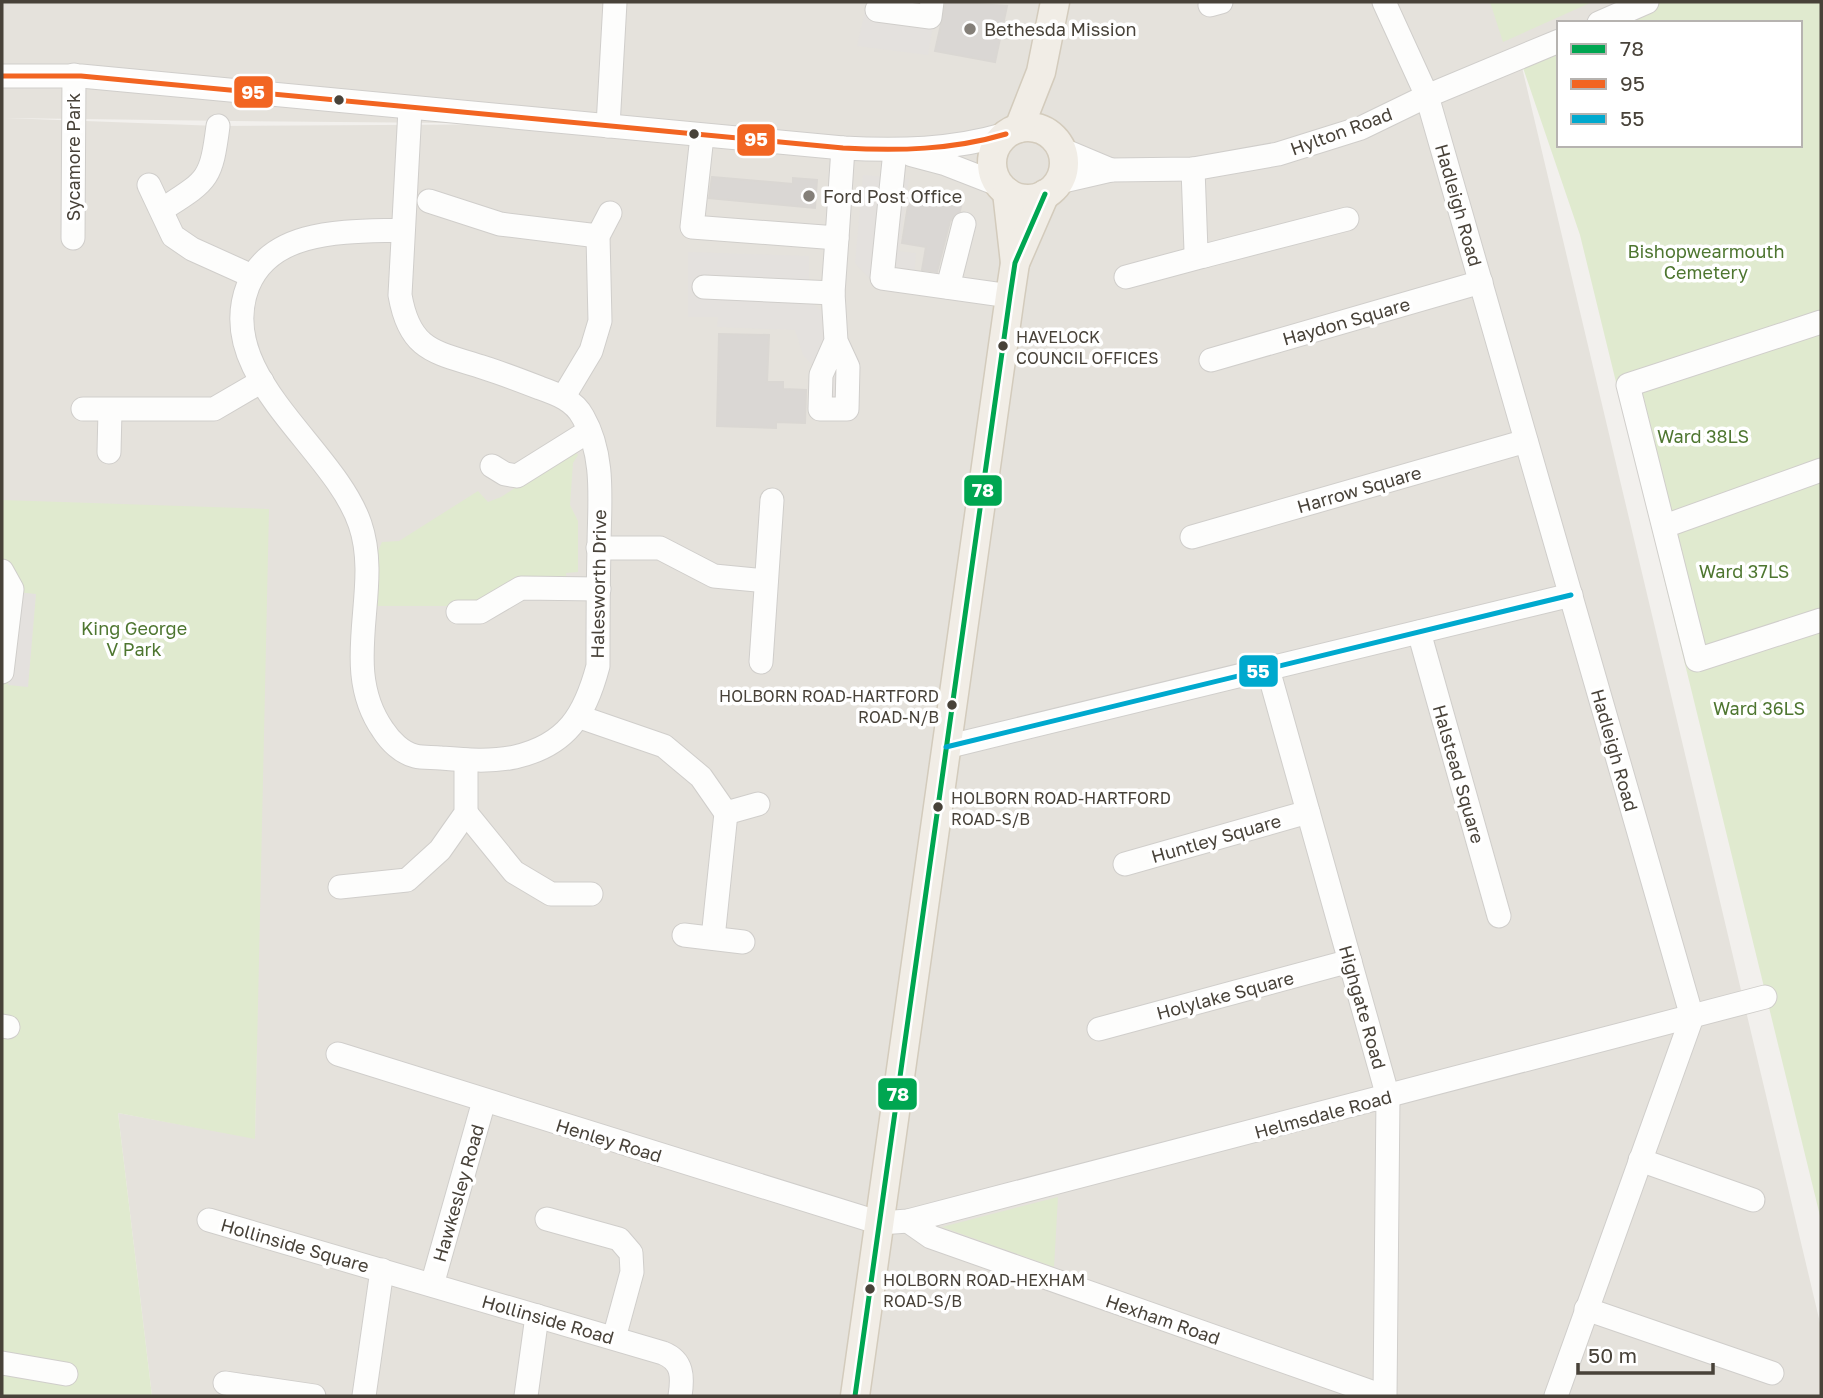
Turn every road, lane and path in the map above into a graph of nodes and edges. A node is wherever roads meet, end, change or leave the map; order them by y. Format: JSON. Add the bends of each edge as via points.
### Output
{"nodes":[{"id":1,"x":615,"y":2,"type":"edge"},
{"id":2,"x":932,"y":2,"type":"edge"},
{"id":3,"x":1055,"y":2,"type":"edge"},
{"id":4,"x":1384,"y":2,"type":"edge"},
{"id":5,"x":1641,"y":3,"type":"edge"},
{"id":6,"x":877,"y":10,"type":"dead end"},
{"id":7,"x":1603,"y":21,"type":"edge"},
{"id":8,"x":1557,"y":42,"type":"edge"},
{"id":9,"x":1041,"y":72,"type":"junction"},
{"id":10,"x":74,"y":75,"type":"junction"},
{"id":11,"x":2,"y":76,"type":"edge"},
{"id":12,"x":1427,"y":96,"type":"junction"},
{"id":13,"x":410,"y":109,"type":"junction"},
{"id":14,"x":218,"y":126,"type":"dead end"},
{"id":15,"x":608,"y":126,"type":"junction"},
{"id":16,"x":1012,"y":131,"type":"junction"},
{"id":17,"x":702,"y":136,"type":"junction"},
{"id":18,"x":1056,"y":141,"type":"junction"},
{"id":19,"x":843,"y":148,"type":"junction"},
{"id":20,"x":895,"y":150,"type":"junction"},
{"id":21,"x":1194,"y":169,"type":"junction"},
{"id":22,"x":1111,"y":170,"type":"junction"},
{"id":23,"x":149,"y":185,"type":"dead end"},
{"id":24,"x":1003,"y":188,"type":"junction"},
{"id":25,"x":1052,"y":188,"type":"junction"},
{"id":26,"x":429,"y":201,"type":"dead end"},
{"id":27,"x":163,"y":209,"type":"junction"},
{"id":28,"x":610,"y":213,"type":"dead end"},
{"id":29,"x":1347,"y":219,"type":"dead end"},
{"id":30,"x":964,"y":224,"type":"dead end"},
{"id":31,"x":402,"y":230,"type":"junction"},
{"id":32,"x":598,"y":236,"type":"junction"},
{"id":33,"x":72,"y":238,"type":"dead end"},
{"id":34,"x":837,"y":238,"type":"junction"},
{"id":35,"x":1204,"y":256,"type":"junction"},
{"id":36,"x":1015,"y":263,"type":"junction"},
{"id":37,"x":252,"y":276,"type":"junction"},
{"id":38,"x":1126,"y":277,"type":"dead end"},
{"id":39,"x":1481,"y":282,"type":"junction"},
{"id":40,"x":704,"y":287,"type":"dead end"},
{"id":41,"x":948,"y":287,"type":"junction"},
{"id":42,"x":833,"y":293,"type":"junction"},
{"id":43,"x":1010,"y":296,"type":"junction"},
{"id":44,"x":1821,"y":322,"type":"edge"},
{"id":45,"x":836,"y":341,"type":"dead end"},
{"id":46,"x":1211,"y":360,"type":"dead end"},
{"id":47,"x":262,"y":381,"type":"junction"},
{"id":48,"x":564,"y":396,"type":"junction"},
{"id":49,"x":83,"y":409,"type":"dead end"},
{"id":50,"x":110,"y":411,"type":"junction"},
{"id":51,"x":589,"y":431,"type":"junction"},
{"id":52,"x":1526,"y":441,"type":"junction"},
{"id":53,"x":109,"y":452,"type":"dead end"},
{"id":54,"x":492,"y":466,"type":"dead end"},
{"id":55,"x":1821,"y":470,"type":"edge"},
{"id":56,"x":772,"y":500,"type":"dead end"},
{"id":57,"x":1665,"y":526,"type":"junction"},
{"id":58,"x":1192,"y":537,"type":"dead end"},
{"id":59,"x":598,"y":548,"type":"junction"},
{"id":60,"x":2,"y":571,"type":"edge"},
{"id":61,"x":766,"y":581,"type":"junction"},
{"id":62,"x":599,"y":589,"type":"junction"},
{"id":63,"x":1571,"y":595,"type":"junction"},
{"id":64,"x":458,"y":611,"type":"dead end"},
{"id":65,"x":1821,"y":620,"type":"edge"},
{"id":66,"x":1419,"y":632,"type":"junction"},
{"id":67,"x":761,"y":662,"type":"dead end"},
{"id":68,"x":1268,"y":669,"type":"junction"},
{"id":69,"x":2,"y":672,"type":"edge"},
{"id":70,"x":580,"y":717,"type":"junction"},
{"id":71,"x":946,"y":747,"type":"junction"},
{"id":72,"x":466,"y":760,"type":"junction"},
{"id":73,"x":758,"y":804,"type":"dead end"},
{"id":74,"x":1308,"y":812,"type":"junction"},
{"id":75,"x":466,"y":813,"type":"junction"},
{"id":76,"x":726,"y":813,"type":"junction"},
{"id":77,"x":1125,"y":863,"type":"dead end"},
{"id":78,"x":340,"y":887,"type":"dead end"},
{"id":79,"x":591,"y":894,"type":"dead end"},
{"id":80,"x":1499,"y":916,"type":"dead end"},
{"id":81,"x":684,"y":934,"type":"dead end"},
{"id":82,"x":713,"y":939,"type":"junction"},
{"id":83,"x":743,"y":942,"type":"dead end"},
{"id":84,"x":1350,"y":961,"type":"junction"},
{"id":85,"x":1765,"y":997,"type":"dead end"},
{"id":86,"x":1692,"y":1017,"type":"junction"},
{"id":87,"x":1099,"y":1029,"type":"dead end"},
{"id":88,"x":338,"y":1054,"type":"dead end"},
{"id":89,"x":1388,"y":1097,"type":"junction"},
{"id":90,"x":484,"y":1101,"type":"junction"},
{"id":91,"x":1640,"y":1160,"type":"junction"},
{"id":92,"x":1753,"y":1200,"type":"dead end"},
{"id":93,"x":547,"y":1219,"type":"dead end"},
{"id":94,"x":209,"y":1220,"type":"dead end"},
{"id":95,"x":894,"y":1222,"type":"junction"},
{"id":96,"x":382,"y":1270,"type":"junction"},
{"id":97,"x":432,"y":1285,"type":"junction"},
{"id":98,"x":1586,"y":1309,"type":"junction"},
{"id":99,"x":537,"y":1316,"type":"junction"},
{"id":100,"x":614,"y":1338,"type":"junction"},
{"id":101,"x":2,"y":1363,"type":"edge"},
{"id":102,"x":1772,"y":1373,"type":"dead end"},
{"id":103,"x":66,"y":1374,"type":"dead end"},
{"id":104,"x":225,"y":1383,"type":"dead end"},
{"id":105,"x":314,"y":1396,"type":"edge"},
{"id":106,"x":364,"y":1396,"type":"edge"},
{"id":107,"x":526,"y":1396,"type":"edge"},
{"id":108,"x":680,"y":1396,"type":"edge"},
{"id":109,"x":855,"y":1396,"type":"edge"},
{"id":110,"x":1384,"y":1396,"type":"edge"},
{"id":111,"x":1556,"y":1396,"type":"edge"}],
"edges":[{"from":1,"to":15,"type":"street"},
{"from":2,"to":6,"type":"street","via":[[930,17]]},
{"from":3,"to":9,"type":"main road"},
{"from":4,"to":12,"type":"street","name":"Hadleigh Road"},
{"from":5,"to":7,"type":"street"},
{"from":8,"to":12,"type":"street","name":"Hylton Road"},
{"from":9,"to":16,"type":"main road"},
{"from":9,"to":18,"type":"main road"},
{"from":10,"to":11,"type":"street"},
{"from":10,"to":13,"type":"street"},
{"from":10,"to":33,"type":"street","name":"Sycamore Park"},
{"from":12,"to":21,"type":"street","name":"Hylton Road","via":[[1361,128],[1278,154]]},
{"from":12,"to":39,"type":"street","name":"Hadleigh Road"},
{"from":13,"to":15,"type":"street"},
{"from":13,"to":31,"type":"street"},
{"from":14,"to":27,"type":"street","via":[[213,163],[203,183]]},
{"from":15,"to":17,"type":"street"},
{"from":16,"to":18,"type":"main road","via":[[1035,128]]},
{"from":16,"to":20,"type":"street","via":[[969,145]]},
{"from":16,"to":24,"type":"main road","via":[[997,145],[992,158],[993,172]]},
{"from":17,"to":19,"type":"street"},
{"from":17,"to":34,"type":"street","via":[[692,227]]},
{"from":18,"to":22,"type":"street","name":"Hylton Road"},
{"from":18,"to":25,"type":"main road","via":[[1063,171]]},
{"from":19,"to":20,"type":"street"},
{"from":19,"to":34,"type":"street"},
{"from":20,"to":24,"type":"street","via":[[946,164]]},
{"from":20,"to":41,"type":"street","via":[[882,278]]},
{"from":21,"to":22,"type":"street","name":"Hylton Road"},
{"from":21,"to":35,"type":"street","via":[[1196,251]]},
{"from":22,"to":25,"type":"street","name":"Hylton Road"},
{"from":23,"to":27,"type":"street"},
{"from":24,"to":25,"type":"main road","via":[[1033,199]]},
{"from":24,"to":36,"type":"main road"},
{"from":25,"to":36,"type":"main road"},
{"from":26,"to":32,"type":"street","via":[[521,228]]},
{"from":27,"to":37,"type":"street","via":[[173,236]]},
{"from":28,"to":32,"type":"street"},
{"from":29,"to":35,"type":"street"},
{"from":30,"to":41,"type":"street"},
{"from":31,"to":37,"type":"street","via":[[323,233],[274,255]]},
{"from":31,"to":48,"type":"street","via":[[400,295],[411,333],[446,358]]},
{"from":32,"to":48,"type":"street","via":[[600,321],[591,351]]},
{"from":34,"to":42,"type":"street"},
{"from":35,"to":38,"type":"street"},
{"from":36,"to":43,"type":"main road"},
{"from":37,"to":47,"type":"street","name":"Halesworth Drive","via":[[243,299],[240,330]]},
{"from":39,"to":46,"type":"street","name":"Haydon Square"},
{"from":39,"to":52,"type":"street","name":"Hadleigh Road"},
{"from":40,"to":42,"type":"street"},
{"from":41,"to":43,"type":"street"},
{"from":42,"to":45,"type":"street"},
{"from":43,"to":71,"type":"main road"},
{"from":44,"to":57,"type":"street","via":[[1628,385]]},
{"from":47,"to":50,"type":"street","via":[[214,409]]},
{"from":47,"to":72,"type":"street","name":"Halesworth Drive","via":[[360,524],[365,550],[364,692],[377,721],[391,742],[413,756]]},
{"from":48,"to":51,"type":"street","name":"Halesworth Drive","via":[[583,415]]},
{"from":49,"to":50,"type":"street"},
{"from":50,"to":53,"type":"street"},
{"from":51,"to":54,"type":"street","via":[[517,476]]},
{"from":51,"to":59,"type":"street","name":"Halesworth Drive","via":[[600,479]]},
{"from":52,"to":58,"type":"street","name":"Harrow Square"},
{"from":52,"to":63,"type":"street","name":"Hadleigh Road"},
{"from":55,"to":57,"type":"street"},
{"from":56,"to":61,"type":"street"},
{"from":57,"to":65,"type":"street","via":[[1697,660]]},
{"from":59,"to":61,"type":"street","via":[[660,548],[715,576]]},
{"from":59,"to":62,"type":"street","name":"Halesworth Drive"},
{"from":60,"to":69,"type":"street","via":[[12,589]]},
{"from":61,"to":67,"type":"street"},
{"from":62,"to":64,"type":"street","via":[[521,588],[480,612]]},
{"from":62,"to":70,"type":"street","name":"Halesworth Drive","via":[[598,666]]},
{"from":63,"to":66,"type":"street"},
{"from":63,"to":86,"type":"street","name":"Hadleigh Road"},
{"from":66,"to":68,"type":"street"},
{"from":66,"to":80,"type":"street","name":"Halstead Square"},
{"from":68,"to":71,"type":"street"},
{"from":68,"to":74,"type":"street","name":"Highgate Road"},
{"from":70,"to":72,"type":"street","name":"Halesworth Drive","via":[[558,740],[530,754]]},
{"from":70,"to":76,"type":"street","via":[[664,746],[701,777]]},
{"from":71,"to":95,"type":"main road"},
{"from":72,"to":75,"type":"street"},
{"from":73,"to":76,"type":"street"},
{"from":74,"to":77,"type":"street","name":"Huntley Square"},
{"from":74,"to":84,"type":"street","name":"Highgate Road"},
{"from":75,"to":78,"type":"street","via":[[440,850],[407,880]]},
{"from":75,"to":79,"type":"street","via":[[514,872],[551,894]]},
{"from":76,"to":82,"type":"street"},
{"from":81,"to":82,"type":"street"},
{"from":82,"to":83,"type":"street"},
{"from":84,"to":87,"type":"street","name":"Holylake Square"},
{"from":84,"to":89,"type":"street","name":"Highgate Road"},
{"from":85,"to":86,"type":"street","name":"Helmsdale Road"},
{"from":86,"to":89,"type":"street","name":"Helmsdale Road"},
{"from":86,"to":91,"type":"street"},
{"from":88,"to":90,"type":"street","name":"Henley Road"},
{"from":89,"to":95,"type":"street","name":"Helmsdale Road"},
{"from":89,"to":110,"type":"street","name":"Highgate Road"},
{"from":90,"to":95,"type":"street","name":"Henley Road"},
{"from":90,"to":97,"type":"street","name":"Hawkesley Road"},
{"from":91,"to":92,"type":"street"},
{"from":91,"to":98,"type":"street"},
{"from":93,"to":100,"type":"street","via":[[619,1239],[631,1252],[632,1272]]},
{"from":94,"to":96,"type":"street","name":"Hollinside Square"},
{"from":95,"to":109,"type":"main road"},
{"from":95,"to":110,"type":"street","name":"Hexham Road"},
{"from":96,"to":97,"type":"street","name":"Hollinside Road"},
{"from":96,"to":106,"type":"street"},
{"from":97,"to":99,"type":"street","name":"Hollinside Road"},
{"from":98,"to":102,"type":"street"},
{"from":98,"to":111,"type":"street"},
{"from":99,"to":100,"type":"street","name":"Hollinside Road"},
{"from":99,"to":107,"type":"street"},
{"from":100,"to":108,"type":"street","name":"Hollinside Road","via":[[674,1359],[682,1377]]},
{"from":101,"to":103,"type":"street"},
{"from":104,"to":105,"type":"street"}]}
